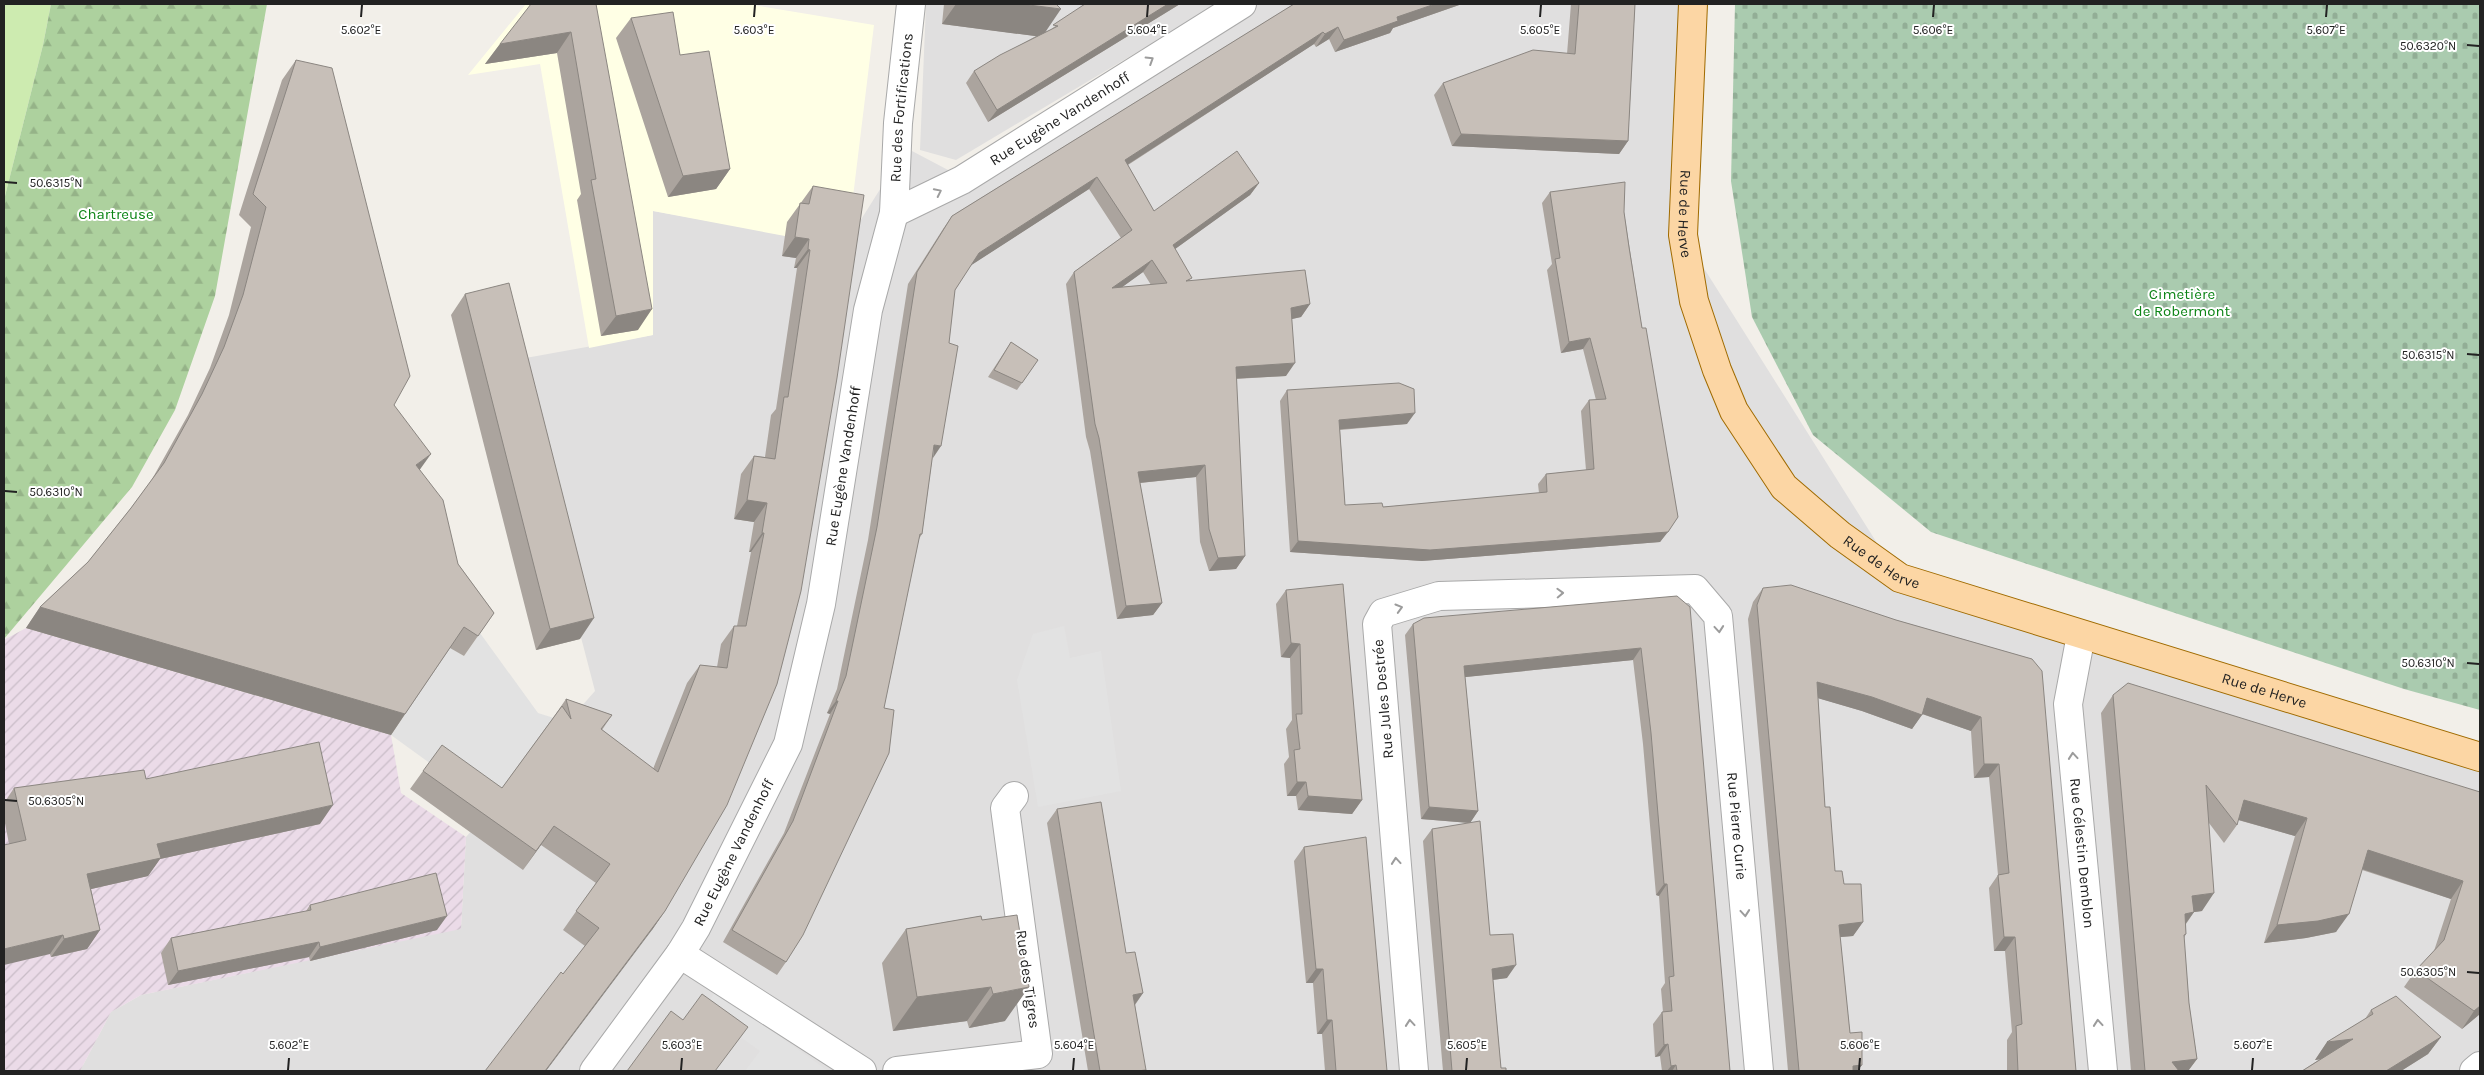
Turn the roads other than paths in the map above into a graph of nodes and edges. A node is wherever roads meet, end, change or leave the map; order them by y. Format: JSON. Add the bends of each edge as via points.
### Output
{"nodes":[{"id":1,"x":911,"y":4,"type":"edge"},
{"id":2,"x":1242,"y":4,"type":"edge"},
{"id":3,"x":1693,"y":4,"type":"edge"},
{"id":4,"x":894,"y":213,"type":"junction"},
{"id":5,"x":1695,"y":589,"type":"joint"},
{"id":6,"x":2080,"y":635,"type":"junction"},
{"id":7,"x":2480,"y":757,"type":"edge"},
{"id":8,"x":1014,"y":796,"type":"dead end"},
{"id":9,"x":680,"y":954,"type":"junction"},
{"id":10,"x":2480,"y":1066,"type":"edge"},
{"id":11,"x":594,"y":1071,"type":"edge"},
{"id":12,"x":862,"y":1071,"type":"edge"},
{"id":13,"x":897,"y":1071,"type":"edge"},
{"id":14,"x":1414,"y":1071,"type":"edge"},
{"id":15,"x":1759,"y":1071,"type":"edge"},
{"id":16,"x":2103,"y":1071,"type":"edge"},
{"id":17,"x":2474,"y":1071,"type":"edge"}],
"edges":[{"from":1,"to":4,"type":"street","name":"Rue des Fortifications","via":[[898,124]]},
{"from":4,"to":2,"type":"street","name":"Rue Eugène Vandenhoff","one_way":true,"via":[[962,180]]},
{"from":3,"to":6,"type":"main road","name":"Rue de Herve","via":[[1683,235],[1694,301],[1734,411],[1784,487],[1840,535],[1900,578]]},
{"from":4,"to":9,"type":"street","name":"Rue Eugène Vandenhoff","via":[[868,310],[821,604],[788,744],[706,911]]},
{"from":14,"to":5,"type":"street","name":"Rue Jules Destrée","one_way":true,"via":[[1376,624],[1383,613],[1439,596]]},
{"from":5,"to":15,"type":"street","name":"Rue Pierre Curie","one_way":true,"via":[[1718,616]]},
{"from":6,"to":7,"type":"main road","name":"Rue de Herve"},
{"from":16,"to":6,"type":"street","name":"Rue Célestin Demblon","one_way":true,"via":[[2068,704]]},
{"from":8,"to":13,"type":"street","name":"Rue des Tigres","via":[[1005,808],[1038,1054]]},
{"from":9,"to":11,"type":"street","name":"Rue Eugène Vandenhoff"},
{"from":9,"to":12,"type":"street"},
{"from":10,"to":17,"type":"street"}]}
